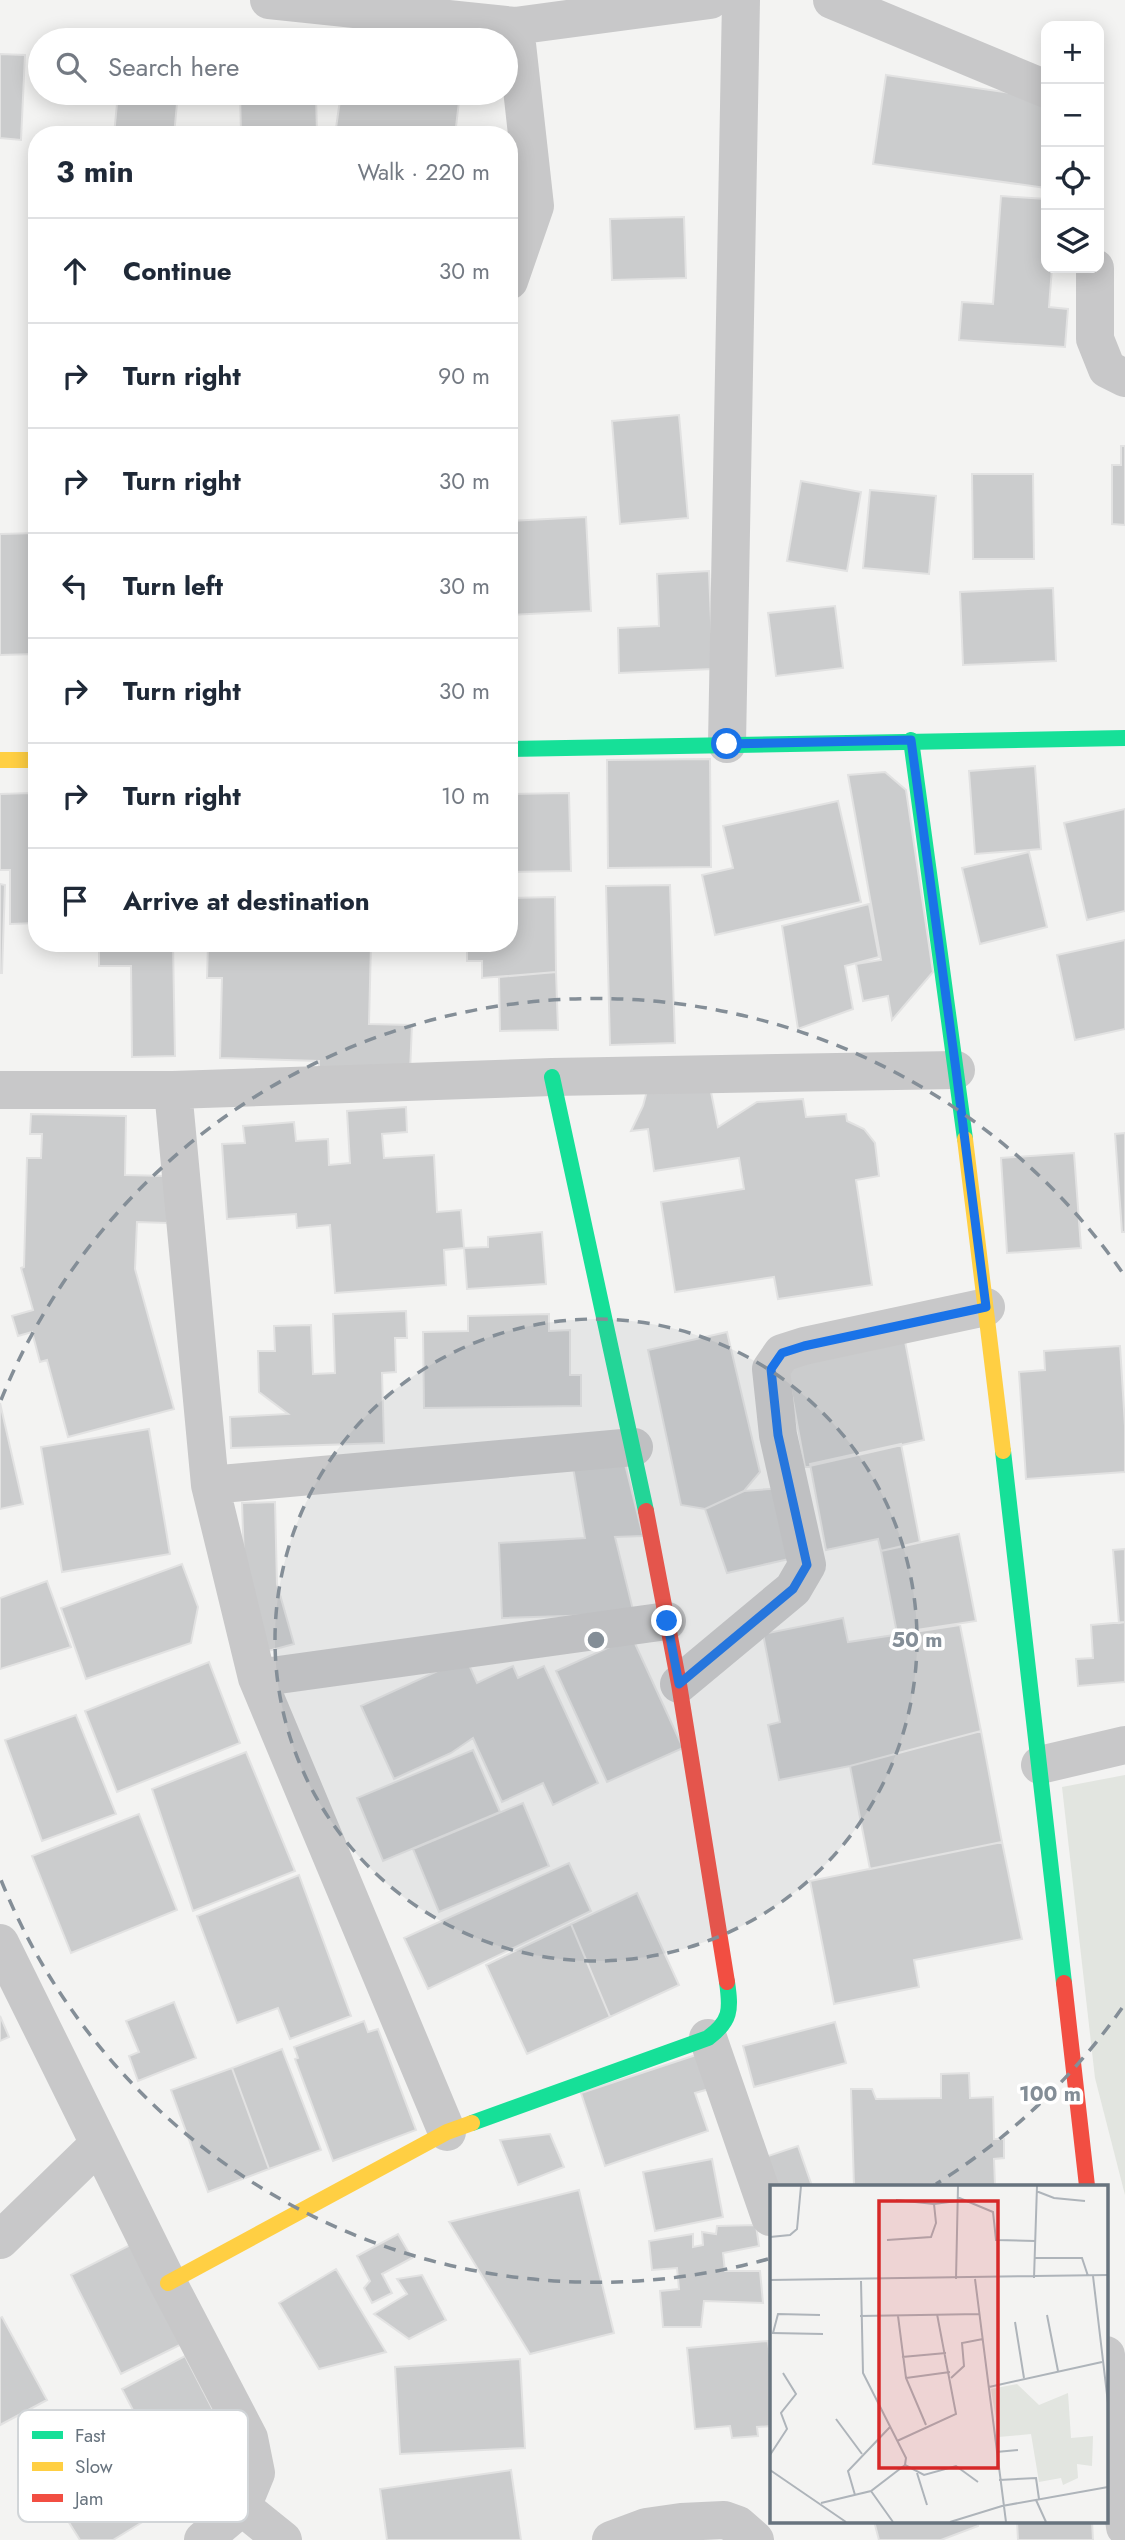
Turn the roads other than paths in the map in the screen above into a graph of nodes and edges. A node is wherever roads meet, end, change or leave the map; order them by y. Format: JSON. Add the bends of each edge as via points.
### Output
{"nodes":[{"id":1,"x":268,"y":0,"type":"edge"},
{"id":2,"x":710,"y":0,"type":"edge"},
{"id":3,"x":741,"y":0,"type":"edge"},
{"id":4,"x":832,"y":0,"type":"edge"},
{"id":5,"x":516,"y":26,"type":"joint"},
{"id":6,"x":518,"y":45,"type":"edge"},
{"id":7,"x":1041,"y":87,"type":"edge"},
{"id":8,"x":518,"y":255,"type":"edge"},
{"id":9,"x":1095,"y":273,"type":"edge"},
{"id":10,"x":1125,"y":379,"type":"edge"},
{"id":11,"x":1125,"y":738,"type":"edge"},
{"id":12,"x":911,"y":740,"type":"junction"},
{"id":13,"x":727,"y":744,"type":"junction"},
{"id":14,"x":518,"y":749,"type":"edge"},
{"id":15,"x":0,"y":760,"type":"edge"},
{"id":16,"x":28,"y":760,"type":"edge"},
{"id":17,"x":956,"y":1070,"type":"junction"},
{"id":18,"x":551,"y":1077,"type":"junction"},
{"id":19,"x":0,"y":1090,"type":"edge"},
{"id":20,"x":173,"y":1090,"type":"junction"},
{"id":21,"x":986,"y":1307,"type":"junction"},
{"id":22,"x":634,"y":1447,"type":"junction"},
{"id":23,"x":211,"y":1485,"type":"junction"},
{"id":24,"x":667,"y":1621,"type":"junction"},
{"id":25,"x":257,"y":1678,"type":"junction"},
{"id":26,"x":679,"y":1684,"type":"junction"},
{"id":27,"x":1125,"y":1745,"type":"edge"},
{"id":28,"x":1040,"y":1765,"type":"junction"},
{"id":29,"x":0,"y":1943,"type":"edge"},
{"id":30,"x":708,"y":2038,"type":"junction"},
{"id":31,"x":447,"y":2132,"type":"junction"},
{"id":32,"x":99,"y":2144,"type":"junction"},
{"id":33,"x":1087,"y":2185,"type":"edge"},
{"id":34,"x":770,"y":2217,"type":"edge"},
{"id":35,"x":0,"y":2240,"type":"edge"},
{"id":36,"x":169,"y":2283,"type":"junction"},
{"id":37,"x":1113,"y":2372,"type":"edge"},
{"id":38,"x":235,"y":2410,"type":"edge"},
{"id":39,"x":248,"y":2436,"type":"edge"},
{"id":40,"x":248,"y":2492,"type":"edge"},
{"id":41,"x":248,"y":2512,"type":"edge"},
{"id":42,"x":224,"y":2522,"type":"edge"},
{"id":43,"x":1125,"y":2527,"type":"edge"},
{"id":44,"x":202,"y":2540,"type":"edge"},
{"id":45,"x":283,"y":2540,"type":"edge"},
{"id":46,"x":611,"y":2540,"type":"edge"},
{"id":47,"x":755,"y":2540,"type":"edge"}],
"edges":[{"from":1,"to":5,"type":"street"},
{"from":2,"to":5,"type":"street"},
{"from":3,"to":13,"type":"street"},
{"from":4,"to":7,"type":"street"},
{"from":6,"to":8,"type":"street","via":[[535,206]]},
{"from":9,"to":10,"type":"street","via":[[1096,339],[1107,369]]},
{"from":11,"to":12,"type":"street"},
{"from":12,"to":13,"type":"street"},
{"from":12,"to":17,"type":"street"},
{"from":13,"to":14,"type":"street"},
{"from":15,"to":16,"type":"street"},
{"from":17,"to":18,"type":"street"},
{"from":17,"to":21,"type":"street"},
{"from":18,"to":20,"type":"street"},
{"from":18,"to":22,"type":"street"},
{"from":19,"to":20,"type":"street"},
{"from":20,"to":23,"type":"street"},
{"from":21,"to":26,"type":"street","via":[[782,1353],[771,1369],[777,1422],[807,1565],[793,1589]]},
{"from":21,"to":28,"type":"street"},
{"from":22,"to":23,"type":"street"},
{"from":22,"to":24,"type":"street"},
{"from":23,"to":25,"type":"street"},
{"from":24,"to":25,"type":"street"},
{"from":24,"to":26,"type":"street"},
{"from":25,"to":31,"type":"street"},
{"from":26,"to":30,"type":"street","via":[[730,2003],[724,2026]]},
{"from":27,"to":28,"type":"street"},
{"from":28,"to":33,"type":"street"},
{"from":29,"to":32,"type":"street"},
{"from":30,"to":31,"type":"street"},
{"from":30,"to":34,"type":"street"},
{"from":31,"to":36,"type":"street"},
{"from":32,"to":35,"type":"street"},
{"from":32,"to":36,"type":"street"},
{"from":36,"to":38,"type":"street"},
{"from":37,"to":43,"type":"street"},
{"from":39,"to":40,"type":"street","via":[[256,2473]]},
{"from":41,"to":45,"type":"street"},
{"from":42,"to":44,"type":"street"},
{"from":46,"to":47,"type":"street","via":[[646,2527],[724,2520]]}]}
